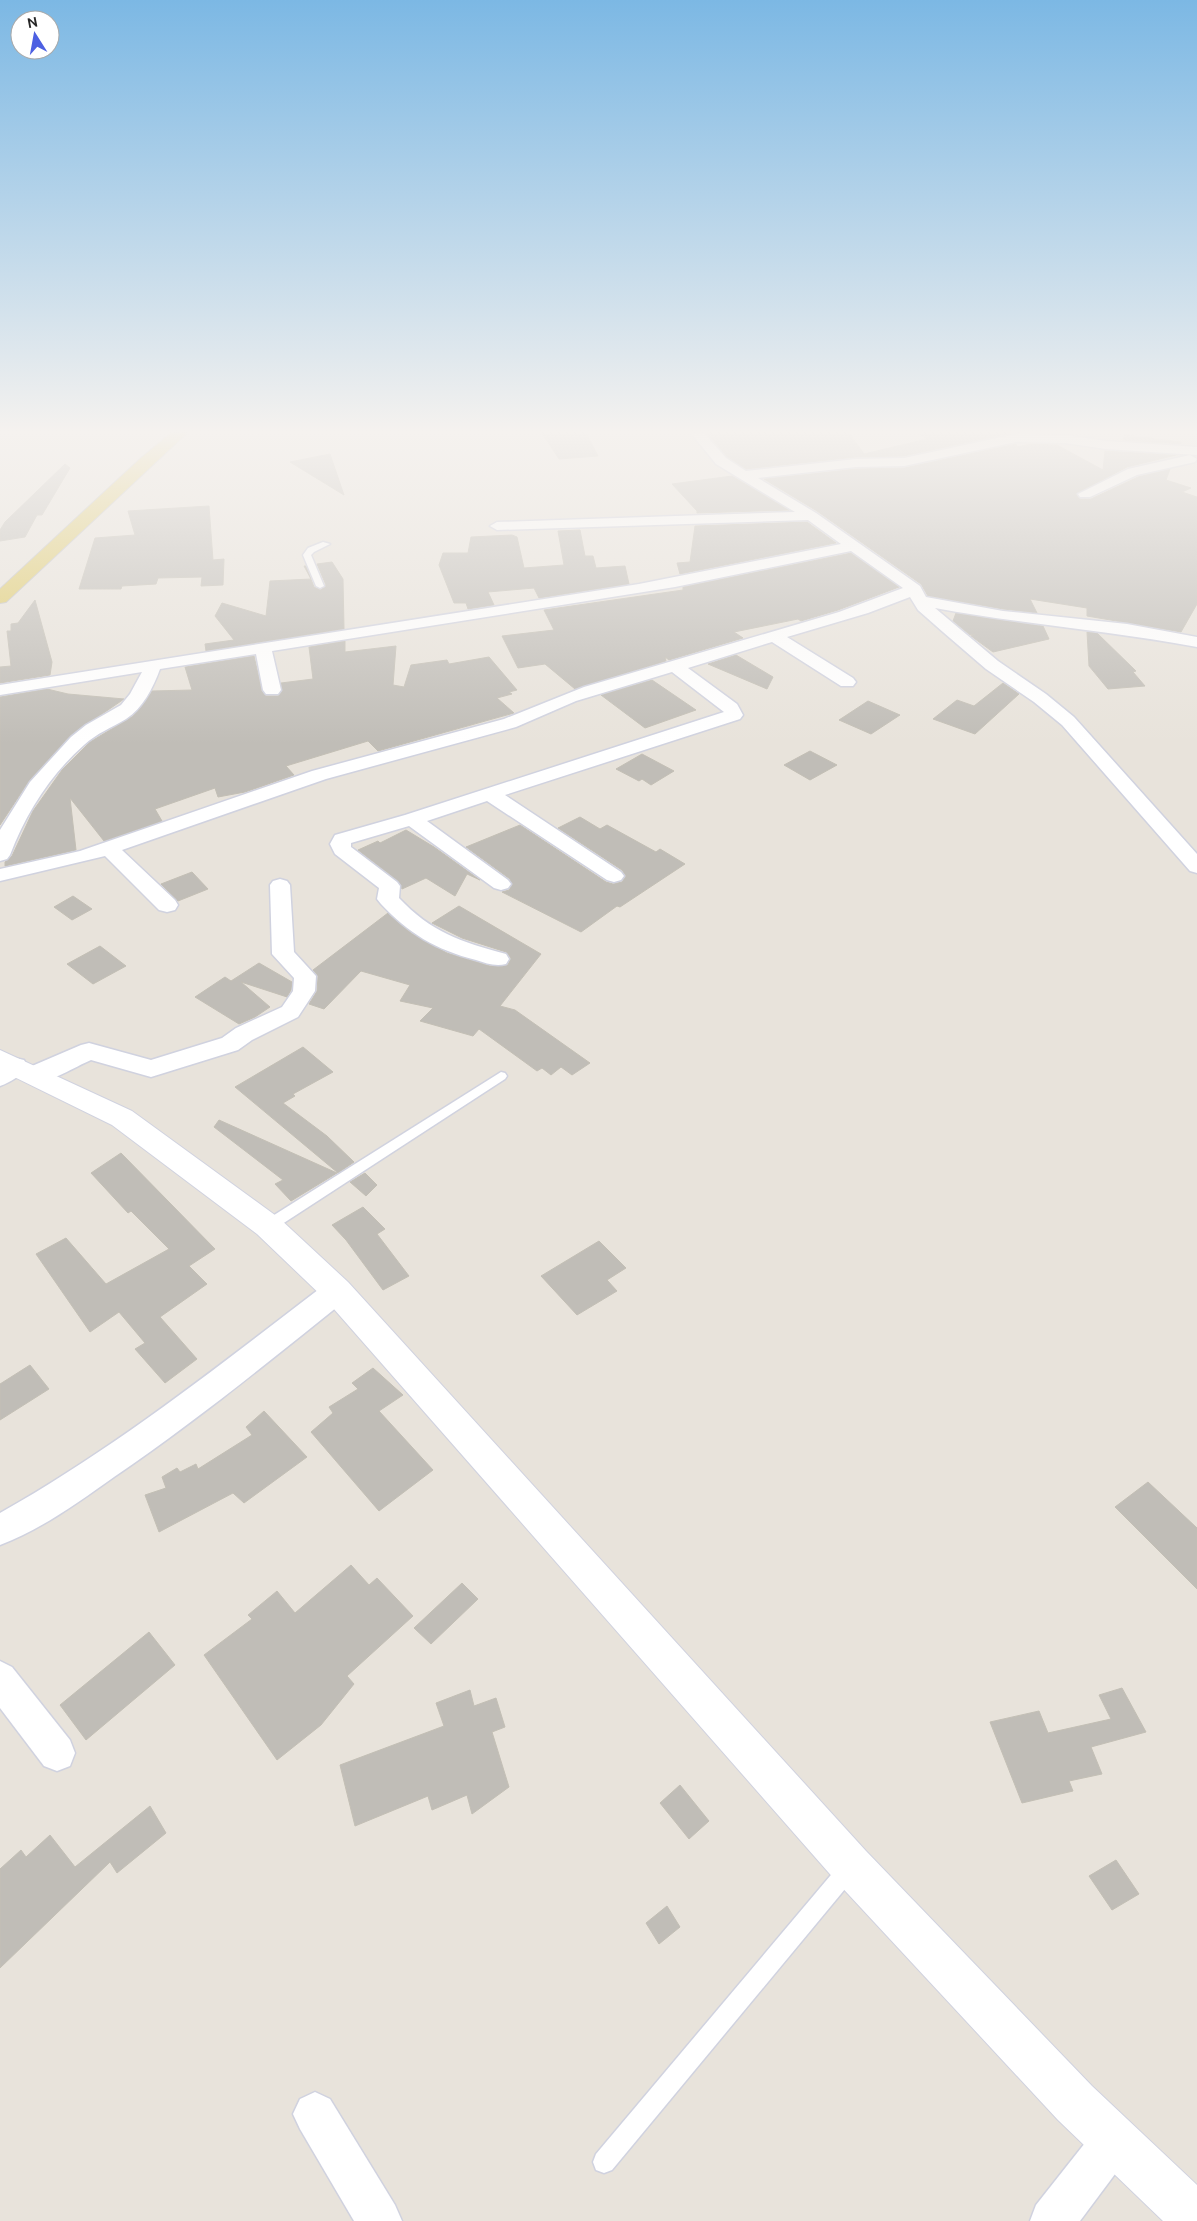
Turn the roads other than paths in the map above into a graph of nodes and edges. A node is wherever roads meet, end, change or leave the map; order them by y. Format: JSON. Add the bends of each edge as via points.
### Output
{"nodes":[{"id":1,"x":65,"y":537,"type":"edge"},
{"id":2,"x":840,"y":537,"type":"edge"},
{"id":3,"x":326,"y":544,"type":"dead end"},
{"id":4,"x":853,"y":546,"type":"junction"},
{"id":5,"x":320,"y":586,"type":"dead end"},
{"id":6,"x":917,"y":595,"type":"junction"},
{"id":7,"x":0,"y":598,"type":"edge"},
{"id":8,"x":774,"y":636,"type":"junction"},
{"id":9,"x":1197,"y":642,"type":"edge"},
{"id":10,"x":262,"y":647,"type":"junction"},
{"id":11,"x":153,"y":665,"type":"junction"},
{"id":12,"x":675,"y":666,"type":"junction"},
{"id":13,"x":847,"y":682,"type":"dead end"},
{"id":14,"x":0,"y":690,"type":"edge"},
{"id":15,"x":272,"y":690,"type":"dead end"},
{"id":16,"x":490,"y":794,"type":"junction"},
{"id":17,"x":412,"y":819,"type":"junction"},
{"id":18,"x":108,"y":848,"type":"junction"},
{"id":19,"x":0,"y":855,"type":"edge"},
{"id":20,"x":1197,"y":867,"type":"edge"},
{"id":21,"x":0,"y":875,"type":"edge"},
{"id":22,"x":614,"y":876,"type":"dead end"},
{"id":23,"x":501,"y":884,"type":"dead end"},
{"id":24,"x":280,"y":885,"type":"dead end"},
{"id":25,"x":167,"y":905,"type":"dead end"},
{"id":26,"x":498,"y":959,"type":"dead end"},
{"id":27,"x":12,"y":1069,"type":"edge"},
{"id":28,"x":501,"y":1076,"type":"dead end"},
{"id":29,"x":268,"y":1226,"type":"junction"},
{"id":30,"x":337,"y":1291,"type":"junction"},
{"id":31,"x":0,"y":1530,"type":"edge"},
{"id":32,"x":0,"y":1679,"type":"edge"},
{"id":33,"x":57,"y":1753,"type":"dead end"},
{"id":34,"x":851,"y":1866,"type":"junction"},
{"id":35,"x":315,"y":2114,"type":"dead end"},
{"id":36,"x":1115,"y":2139,"type":"junction"},
{"id":37,"x":604,"y":2162,"type":"dead end"},
{"id":38,"x":1197,"y":2219,"type":"edge"},
{"id":39,"x":379,"y":2221,"type":"edge"},
{"id":40,"x":1052,"y":2221,"type":"edge"}],
"edges":[{"from":1,"to":7,"type":"main road"},
{"from":2,"to":4,"type":"street"},
{"from":3,"to":5,"type":"lane","via":[[306,555]]},
{"from":4,"to":6,"type":"street"},
{"from":4,"to":10,"type":"street","via":[[630,591]]},
{"from":6,"to":8,"type":"street"},
{"from":6,"to":9,"type":"street","via":[[1003,616],[1127,629]]},
{"from":6,"to":20,"type":"street","via":[[924,607],[992,665],[1068,721]]},
{"from":8,"to":12,"type":"street"},
{"from":8,"to":13,"type":"street"},
{"from":10,"to":11,"type":"street"},
{"from":10,"to":15,"type":"street"},
{"from":11,"to":14,"type":"street"},
{"from":11,"to":19,"type":"street","via":[[143,690],[127,709],[93,729],[69,750],[26,798]]},
{"from":12,"to":16,"type":"street","via":[[732,708],[734,715]]},
{"from":12,"to":18,"type":"street","via":[[576,694],[500,726],[319,775]]},
{"from":16,"to":17,"type":"street"},
{"from":16,"to":22,"type":"street"},
{"from":17,"to":23,"type":"street"},
{"from":17,"to":26,"type":"street","via":[[342,839],[342,850],[390,886],[388,899],[421,932],[454,948]]},
{"from":18,"to":21,"type":"street"},
{"from":18,"to":25,"type":"street"},
{"from":24,"to":27,"type":"street","via":[[283,954],[304,976],[304,991],[290,1012],[230,1044],[151,1069],[89,1051]]},
{"from":27,"to":29,"type":"street","via":[[122,1118]]},
{"from":28,"to":29,"type":"lane"},
{"from":29,"to":30,"type":"street"},
{"from":30,"to":31,"type":"street","via":[[103,1469]]},
{"from":30,"to":34,"type":"street"},
{"from":32,"to":33,"type":"street"},
{"from":34,"to":36,"type":"street","via":[[1075,2103]]},
{"from":34,"to":37,"type":"lane"},
{"from":35,"to":39,"type":"street"},
{"from":36,"to":38,"type":"street"},
{"from":36,"to":40,"type":"street"}]}
